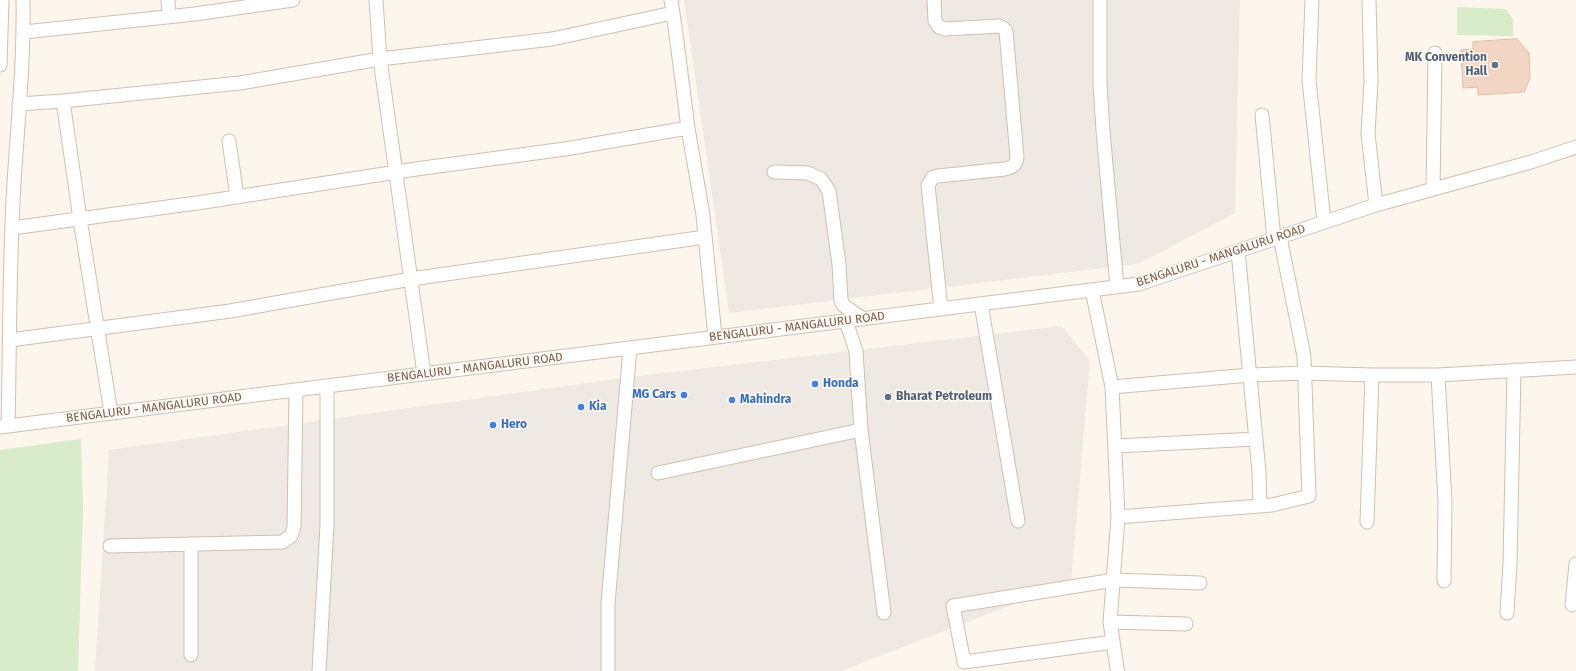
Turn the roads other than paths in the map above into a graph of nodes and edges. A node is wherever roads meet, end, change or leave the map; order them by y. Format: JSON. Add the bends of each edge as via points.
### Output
{"nodes":[{"id":1,"x":2,"y":0,"type":"edge"},
{"id":2,"x":23,"y":0,"type":"edge"},
{"id":3,"x":168,"y":0,"type":"edge"},
{"id":4,"x":293,"y":0,"type":"edge"},
{"id":5,"x":376,"y":0,"type":"edge"},
{"id":6,"x":670,"y":0,"type":"edge"},
{"id":7,"x":934,"y":0,"type":"edge"},
{"id":8,"x":1100,"y":0,"type":"edge"},
{"id":9,"x":1312,"y":0,"type":"edge"},
{"id":10,"x":1369,"y":0,"type":"edge"},
{"id":11,"x":673,"y":13,"type":"junction"},
{"id":12,"x":169,"y":16,"type":"junction"},
{"id":13,"x":24,"y":32,"type":"junction"},
{"id":14,"x":1435,"y":53,"type":"dead end"},
{"id":15,"x":380,"y":59,"type":"junction"},
{"id":16,"x":0,"y":64,"type":"edge"},
{"id":17,"x":64,"y":101,"type":"junction"},
{"id":18,"x":19,"y":104,"type":"junction"},
{"id":19,"x":1262,"y":115,"type":"dead end"},
{"id":20,"x":688,"y":128,"type":"junction"},
{"id":21,"x":229,"y":141,"type":"dead end"},
{"id":22,"x":1576,"y":147,"type":"edge"},
{"id":23,"x":396,"y":172,"type":"junction"},
{"id":24,"x":774,"y":172,"type":"dead end"},
{"id":25,"x":1433,"y":189,"type":"junction"},
{"id":26,"x":237,"y":197,"type":"junction"},
{"id":27,"x":1376,"y":205,"type":"junction"},
{"id":28,"x":80,"y":219,"type":"junction"},
{"id":29,"x":1324,"y":222,"type":"junction"},
{"id":30,"x":12,"y":228,"type":"junction"},
{"id":31,"x":705,"y":238,"type":"junction"},
{"id":32,"x":1277,"y":238,"type":"junction"},
{"id":33,"x":1238,"y":251,"type":"junction"},
{"id":34,"x":411,"y":279,"type":"junction"},
{"id":35,"x":1117,"y":287,"type":"junction"},
{"id":36,"x":1092,"y":290,"type":"junction"},
{"id":37,"x":981,"y":304,"type":"junction"},
{"id":38,"x":941,"y":309,"type":"junction"},
{"id":39,"x":863,"y":319,"type":"junction"},
{"id":40,"x":846,"y":321,"type":"junction"},
{"id":41,"x":97,"y":327,"type":"junction"},
{"id":42,"x":715,"y":338,"type":"junction"},
{"id":43,"x":10,"y":340,"type":"junction"},
{"id":44,"x":630,"y":348,"type":"junction"},
{"id":45,"x":1576,"y":367,"type":"edge"},
{"id":46,"x":1514,"y":370,"type":"junction"},
{"id":47,"x":1304,"y":373,"type":"junction"},
{"id":48,"x":424,"y":374,"type":"junction"},
{"id":49,"x":1438,"y":374,"type":"junction"},
{"id":50,"x":1250,"y":375,"type":"junction"},
{"id":51,"x":1372,"y":375,"type":"junction"},
{"id":52,"x":327,"y":386,"type":"junction"},
{"id":53,"x":1112,"y":387,"type":"junction"},
{"id":54,"x":296,"y":390,"type":"junction"},
{"id":55,"x":111,"y":413,"type":"junction"},
{"id":56,"x":4,"y":426,"type":"edge"},
{"id":57,"x":861,"y":430,"type":"junction"},
{"id":58,"x":1256,"y":439,"type":"junction"},
{"id":59,"x":1115,"y":446,"type":"junction"},
{"id":60,"x":658,"y":473,"type":"dead end"},
{"id":61,"x":1260,"y":506,"type":"junction"},
{"id":62,"x":1118,"y":517,"type":"junction"},
{"id":63,"x":1018,"y":521,"type":"dead end"},
{"id":64,"x":1367,"y":522,"type":"dead end"},
{"id":65,"x":191,"y":544,"type":"junction"},
{"id":66,"x":110,"y":546,"type":"dead end"},
{"id":67,"x":1576,"y":564,"type":"edge"},
{"id":68,"x":1114,"y":580,"type":"junction"},
{"id":69,"x":1444,"y":581,"type":"dead end"},
{"id":70,"x":1200,"y":583,"type":"dead end"},
{"id":71,"x":1572,"y":605,"type":"dead end"},
{"id":72,"x":1507,"y":613,"type":"dead end"},
{"id":73,"x":884,"y":614,"type":"dead end"},
{"id":74,"x":1110,"y":622,"type":"junction"},
{"id":75,"x":1186,"y":624,"type":"dead end"},
{"id":76,"x":1113,"y":642,"type":"junction"},
{"id":77,"x":191,"y":655,"type":"dead end"},
{"id":78,"x":319,"y":671,"type":"edge"},
{"id":79,"x":608,"y":671,"type":"edge"},
{"id":80,"x":1118,"y":671,"type":"edge"}],
"edges":[{"from":1,"to":16,"type":"street"},
{"from":2,"to":13,"type":"street"},
{"from":3,"to":12,"type":"street"},
{"from":4,"to":12,"type":"street"},
{"from":5,"to":15,"type":"street"},
{"from":6,"to":11,"type":"street"},
{"from":7,"to":38,"type":"street","via":[[935,20],[945,29],[999,26],[1006,31],[1017,157],[1013,167],[938,176],[930,180],[928,185]]},
{"from":8,"to":35,"type":"street","via":[[1102,131]]},
{"from":9,"to":29,"type":"street","via":[[1309,80]]},
{"from":10,"to":27,"type":"street","via":[[1371,81],[1368,134]]},
{"from":11,"to":15,"type":"street","via":[[552,39]]},
{"from":11,"to":20,"type":"street"},
{"from":12,"to":13,"type":"street"},
{"from":13,"to":18,"type":"street"},
{"from":14,"to":25,"type":"street"},
{"from":15,"to":17,"type":"street","via":[[240,83]]},
{"from":15,"to":23,"type":"street"},
{"from":17,"to":18,"type":"street"},
{"from":17,"to":28,"type":"street"},
{"from":18,"to":30,"type":"street"},
{"from":19,"to":32,"type":"street"},
{"from":20,"to":23,"type":"street","via":[[565,149]]},
{"from":20,"to":31,"type":"street"},
{"from":21,"to":26,"type":"street"},
{"from":22,"to":25,"type":"street","name":"BENGALURU - MANGALURU ROAD"},
{"from":23,"to":26,"type":"street"},
{"from":23,"to":34,"type":"street"},
{"from":24,"to":39,"type":"street","via":[[808,173],[820,179],[829,190],[839,264],[840,300]]},
{"from":25,"to":27,"type":"street","name":"BENGALURU - MANGALURU ROAD"},
{"from":26,"to":28,"type":"street"},
{"from":27,"to":29,"type":"street","name":"BENGALURU - MANGALURU ROAD"},
{"from":28,"to":30,"type":"street"},
{"from":28,"to":41,"type":"street"},
{"from":29,"to":32,"type":"street","name":"BENGALURU - MANGALURU ROAD"},
{"from":30,"to":43,"type":"street"},
{"from":31,"to":34,"type":"street"},
{"from":31,"to":42,"type":"street"},
{"from":32,"to":33,"type":"street","name":"BENGALURU - MANGALURU ROAD"},
{"from":32,"to":47,"type":"street","via":[[1304,356]]},
{"from":33,"to":35,"type":"street","name":"BENGALURU - MANGALURU ROAD","via":[[1139,284]]},
{"from":33,"to":50,"type":"street"},
{"from":34,"to":41,"type":"street","via":[[230,310]]},
{"from":34,"to":48,"type":"street"},
{"from":35,"to":36,"type":"street","name":"BENGALURU - MANGALURU ROAD"},
{"from":36,"to":37,"type":"street","name":"BENGALURU - MANGALURU ROAD"},
{"from":36,"to":53,"type":"street"},
{"from":37,"to":38,"type":"street","name":"BENGALURU - MANGALURU ROAD"},
{"from":37,"to":63,"type":"street"},
{"from":38,"to":39,"type":"street","name":"BENGALURU - MANGALURU ROAD"},
{"from":39,"to":40,"type":"street","name":"BENGALURU - MANGALURU ROAD"},
{"from":40,"to":42,"type":"street","name":"BENGALURU - MANGALURU ROAD"},
{"from":40,"to":57,"type":"street","via":[[856,351]]},
{"from":41,"to":43,"type":"street"},
{"from":41,"to":55,"type":"street"},
{"from":42,"to":44,"type":"street","name":"BENGALURU - MANGALURU ROAD"},
{"from":43,"to":56,"type":"street"},
{"from":44,"to":48,"type":"street","name":"BENGALURU - MANGALURU ROAD"},
{"from":44,"to":79,"type":"street","via":[[608,604]]},
{"from":45,"to":46,"type":"street"},
{"from":46,"to":49,"type":"street"},
{"from":46,"to":72,"type":"street"},
{"from":47,"to":50,"type":"street"},
{"from":47,"to":51,"type":"street"},
{"from":47,"to":61,"type":"street","via":[[1310,494],[1279,504]]},
{"from":48,"to":52,"type":"street","name":"BENGALURU - MANGALURU ROAD"},
{"from":49,"to":51,"type":"street"},
{"from":49,"to":69,"type":"street","via":[[1445,502]]},
{"from":50,"to":53,"type":"street"},
{"from":50,"to":58,"type":"street"},
{"from":51,"to":64,"type":"street"},
{"from":52,"to":54,"type":"street","name":"BENGALURU - MANGALURU ROAD"},
{"from":52,"to":78,"type":"street","via":[[327,525]]},
{"from":53,"to":59,"type":"street"},
{"from":54,"to":55,"type":"street","name":"BENGALURU - MANGALURU ROAD"},
{"from":54,"to":65,"type":"street","via":[[294,527],[290,536],[282,542]]},
{"from":55,"to":56,"type":"street","name":"BENGALURU - MANGALURU ROAD"},
{"from":57,"to":60,"type":"street"},
{"from":57,"to":73,"type":"street"},
{"from":58,"to":59,"type":"street"},
{"from":58,"to":61,"type":"street"},
{"from":59,"to":62,"type":"street"},
{"from":61,"to":62,"type":"street"},
{"from":62,"to":68,"type":"street"},
{"from":65,"to":66,"type":"street"},
{"from":65,"to":77,"type":"street"},
{"from":67,"to":71,"type":"street"},
{"from":68,"to":70,"type":"street"},
{"from":68,"to":74,"type":"street"},
{"from":68,"to":76,"type":"street","via":[[952,606],[964,662]]},
{"from":74,"to":75,"type":"street"},
{"from":74,"to":76,"type":"street"},
{"from":76,"to":80,"type":"street"}]}
